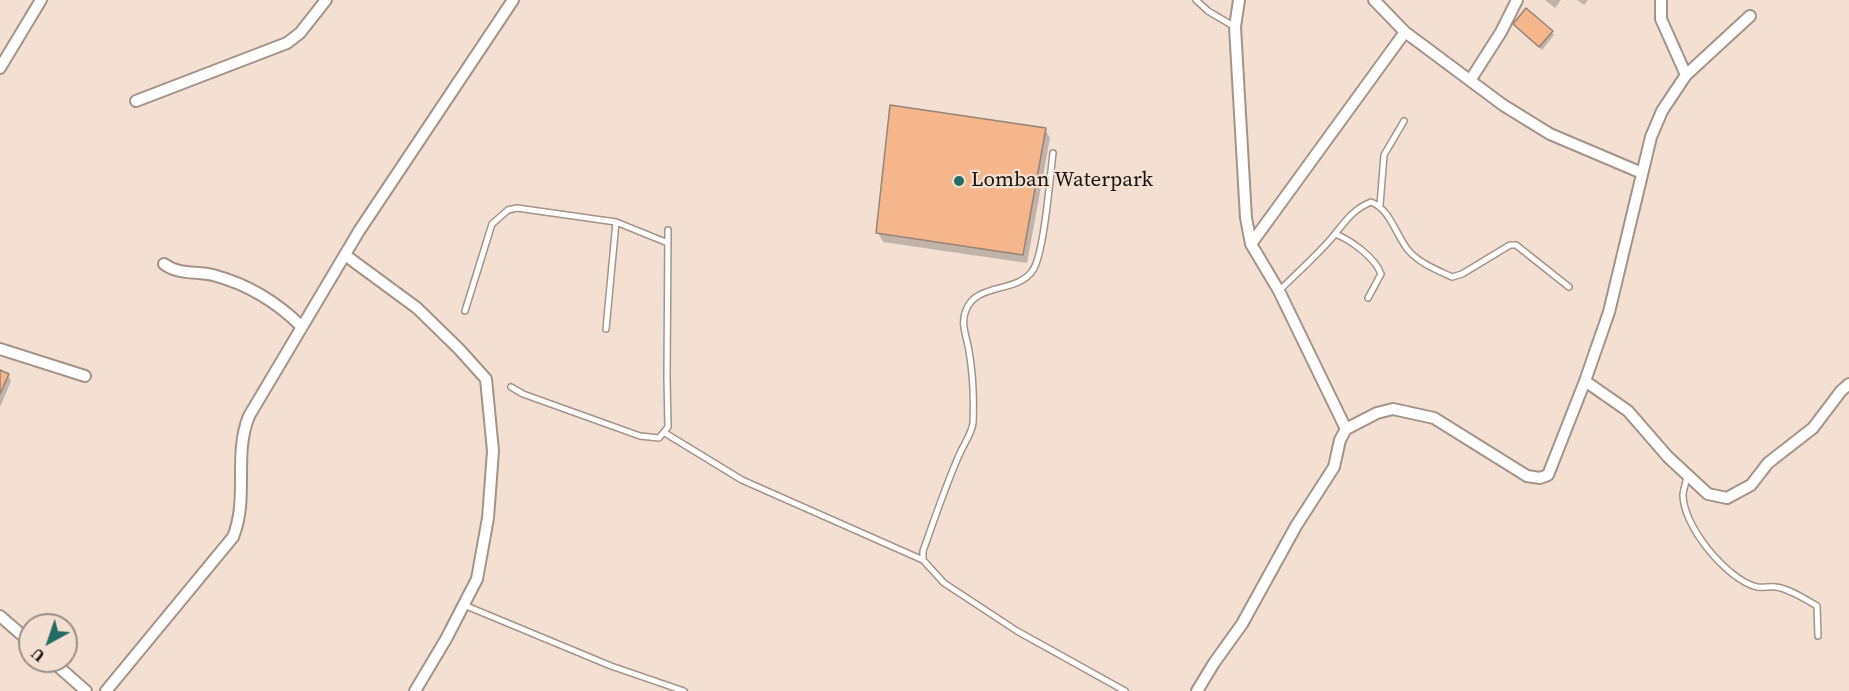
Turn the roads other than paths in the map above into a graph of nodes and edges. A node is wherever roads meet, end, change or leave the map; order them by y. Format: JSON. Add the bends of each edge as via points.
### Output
{"nodes":[{"id":1,"x":41,"y":0,"type":"edge"},
{"id":2,"x":326,"y":0,"type":"edge"},
{"id":3,"x":513,"y":0,"type":"edge"},
{"id":4,"x":1196,"y":0,"type":"edge"},
{"id":5,"x":1239,"y":0,"type":"edge"},
{"id":6,"x":1374,"y":0,"type":"edge"},
{"id":7,"x":1517,"y":0,"type":"edge"},
{"id":8,"x":1661,"y":0,"type":"edge"},
{"id":9,"x":1750,"y":16,"type":"dead end"},
{"id":10,"x":1235,"y":27,"type":"junction"},
{"id":11,"x":1405,"y":32,"type":"junction"},
{"id":12,"x":0,"y":68,"type":"edge"},
{"id":13,"x":1686,"y":75,"type":"junction"},
{"id":14,"x":1471,"y":79,"type":"junction"},
{"id":15,"x":136,"y":101,"type":"dead end"},
{"id":16,"x":1404,"y":121,"type":"dead end"},
{"id":17,"x":1053,"y":153,"type":"dead end"},
{"id":18,"x":1642,"y":173,"type":"junction"},
{"id":19,"x":1380,"y":205,"type":"junction"},
{"id":20,"x":616,"y":222,"type":"junction"},
{"id":21,"x":668,"y":230,"type":"dead end"},
{"id":22,"x":1330,"y":240,"type":"junction"},
{"id":23,"x":669,"y":243,"type":"junction"},
{"id":24,"x":1251,"y":244,"type":"junction"},
{"id":25,"x":345,"y":255,"type":"junction"},
{"id":26,"x":164,"y":264,"type":"dead end"},
{"id":27,"x":1569,"y":287,"type":"dead end"},
{"id":28,"x":1279,"y":291,"type":"junction"},
{"id":29,"x":1368,"y":298,"type":"dead end"},
{"id":30,"x":465,"y":311,"type":"dead end"},
{"id":31,"x":302,"y":327,"type":"junction"},
{"id":32,"x":606,"y":329,"type":"dead end"},
{"id":33,"x":0,"y":349,"type":"edge"},
{"id":34,"x":85,"y":375,"type":"dead end"},
{"id":35,"x":1585,"y":381,"type":"junction"},
{"id":36,"x":1849,"y":384,"type":"edge"},
{"id":37,"x":511,"y":387,"type":"dead end"},
{"id":38,"x":1346,"y":429,"type":"junction"},
{"id":39,"x":665,"y":434,"type":"junction"},
{"id":40,"x":1688,"y":474,"type":"junction"},
{"id":41,"x":923,"y":560,"type":"junction"},
{"id":42,"x":465,"y":605,"type":"junction"},
{"id":43,"x":0,"y":616,"type":"edge"},
{"id":44,"x":18,"y":632,"type":"edge"},
{"id":45,"x":1818,"y":636,"type":"dead end"},
{"id":46,"x":66,"y":673,"type":"edge"},
{"id":47,"x":86,"y":691,"type":"edge"},
{"id":48,"x":106,"y":691,"type":"edge"},
{"id":49,"x":415,"y":691,"type":"edge"},
{"id":50,"x":684,"y":691,"type":"edge"},
{"id":51,"x":1125,"y":691,"type":"edge"},
{"id":52,"x":1197,"y":691,"type":"edge"}],
"edges":[{"from":1,"to":12,"type":"street"},
{"from":2,"to":15,"type":"street","via":[[287,43]]},
{"from":3,"to":25,"type":"street"},
{"from":4,"to":10,"type":"lane"},
{"from":5,"to":10,"type":"street"},
{"from":6,"to":11,"type":"street"},
{"from":7,"to":14,"type":"street"},
{"from":8,"to":13,"type":"street","via":[[1661,20]]},
{"from":9,"to":13,"type":"street"},
{"from":10,"to":24,"type":"street","via":[[1246,219]]},
{"from":11,"to":14,"type":"street"},
{"from":11,"to":24,"type":"street"},
{"from":13,"to":18,"type":"street","via":[[1662,111]]},
{"from":14,"to":18,"type":"street","via":[[1503,105],[1550,134]]},
{"from":16,"to":19,"type":"lane","via":[[1384,154]]},
{"from":17,"to":41,"type":"lane","via":[[1042,237],[1033,270],[1018,282],[981,293],[965,312],[973,426],[923,551]]},
{"from":18,"to":35,"type":"street","via":[[1609,312]]},
{"from":19,"to":22,"type":"lane","via":[[1371,202],[1362,206],[1346,218]]},
{"from":19,"to":27,"type":"lane","via":[[1408,250],[1452,277],[1516,245]]},
{"from":20,"to":23,"type":"lane"},
{"from":20,"to":30,"type":"lane","via":[[508,210],[492,224]]},
{"from":20,"to":32,"type":"lane"},
{"from":21,"to":23,"type":"lane"},
{"from":22,"to":28,"type":"lane"},
{"from":22,"to":29,"type":"lane","via":[[1335,233],[1378,267],[1381,274]]},
{"from":23,"to":39,"type":"lane"},
{"from":24,"to":28,"type":"street"},
{"from":25,"to":31,"type":"street"},
{"from":25,"to":42,"type":"street","via":[[417,308],[486,379],[494,451],[488,518],[477,579]]},
{"from":26,"to":31,"type":"street","via":[[178,272],[214,276],[245,288],[278,305]]},
{"from":28,"to":38,"type":"street"},
{"from":31,"to":48,"type":"street","via":[[244,428],[241,501],[232,537]]},
{"from":33,"to":34,"type":"street"},
{"from":35,"to":38,"type":"street","via":[[1554,465],[1548,475],[1540,478],[1513,469],[1434,418],[1393,409]]},
{"from":35,"to":40,"type":"street","via":[[1628,411]]},
{"from":36,"to":40,"type":"street","via":[[1813,428],[1767,463],[1751,485],[1727,498],[1708,494]]},
{"from":37,"to":39,"type":"lane","via":[[640,436],[659,438]]},
{"from":38,"to":52,"type":"street","via":[[1334,467],[1296,525],[1242,624]]},
{"from":39,"to":41,"type":"lane","via":[[742,480]]},
{"from":40,"to":45,"type":"lane","via":[[1683,495],[1688,515],[1710,552],[1740,579],[1757,587],[1776,587],[1794,593],[1817,606]]},
{"from":41,"to":51,"type":"lane","via":[[944,584]]},
{"from":42,"to":49,"type":"street"},
{"from":42,"to":50,"type":"lane","via":[[611,666]]},
{"from":43,"to":44,"type":"street"},
{"from":46,"to":47,"type":"street"}]}
